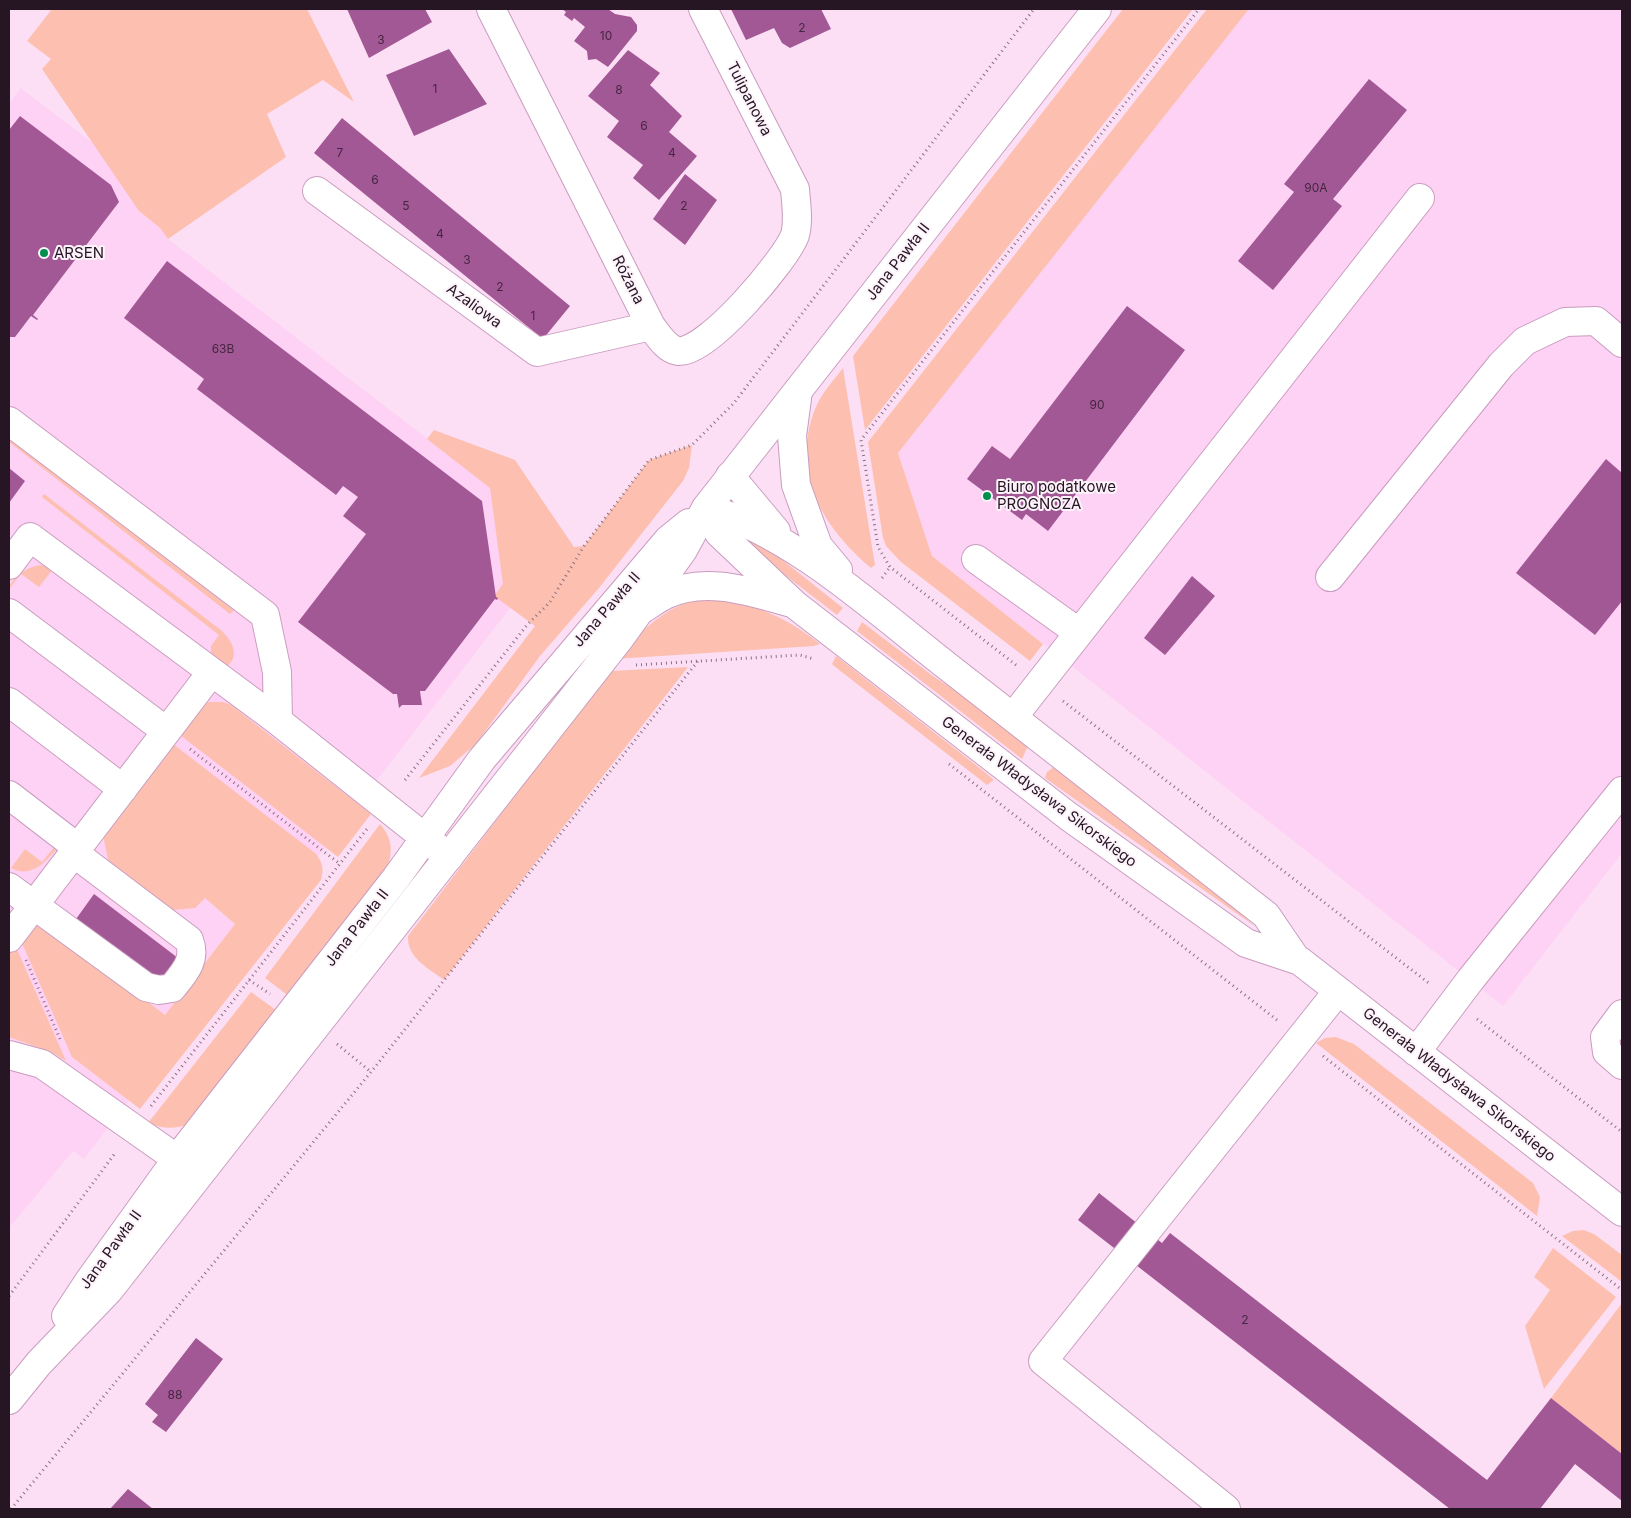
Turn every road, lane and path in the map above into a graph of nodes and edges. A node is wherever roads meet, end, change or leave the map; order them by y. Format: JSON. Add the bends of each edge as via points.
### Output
{"nodes":[{"id":1,"x":491,"y":9,"type":"edge"},
{"id":2,"x":703,"y":9,"type":"edge"},
{"id":3,"x":1034,"y":9,"type":"edge"},
{"id":4,"x":1096,"y":9,"type":"edge"},
{"id":5,"x":1199,"y":9,"type":"edge"},
{"id":6,"x":794,"y":189,"type":"joint"},
{"id":7,"x":317,"y":191,"type":"dead end"},
{"id":8,"x":1420,"y":198,"type":"dead end"},
{"id":9,"x":651,"y":326,"type":"junction"},
{"id":10,"x":1622,"y":343,"type":"edge"},
{"id":11,"x":798,"y":391,"type":"junction"},
{"id":12,"x":9,"y":421,"type":"edge"},
{"id":13,"x":730,"y":476,"type":"junction"},
{"id":14,"x":703,"y":511,"type":"junction"},
{"id":15,"x":789,"y":545,"type":"junction"},
{"id":16,"x":976,"y":558,"type":"dead end"},
{"id":17,"x":9,"y":565,"type":"edge"},
{"id":18,"x":1330,"y":577,"type":"dead end"},
{"id":19,"x":864,"y":602,"type":"junction"},
{"id":20,"x":794,"y":604,"type":"junction"},
{"id":21,"x":642,"y":610,"type":"junction"},
{"id":22,"x":9,"y":613,"type":"edge"},
{"id":23,"x":1078,"y":632,"type":"junction"},
{"id":24,"x":698,"y":661,"type":"junction"},
{"id":25,"x":820,"y":663,"type":"dead end"},
{"id":26,"x":629,"y":665,"type":"dead end"},
{"id":27,"x":211,"y":673,"type":"junction"},
{"id":28,"x":1039,"y":682,"type":"junction"},
{"id":29,"x":9,"y":702,"type":"edge"},
{"id":30,"x":1012,"y":717,"type":"junction"},
{"id":31,"x":278,"y":721,"type":"junction"},
{"id":32,"x":166,"y":731,"type":"junction"},
{"id":33,"x":944,"y":760,"type":"dead end"},
{"id":34,"x":405,"y":780,"type":"dead end"},
{"id":35,"x":123,"y":789,"type":"junction"},
{"id":36,"x":1622,"y":791,"type":"edge"},
{"id":37,"x":9,"y":795,"type":"edge"},
{"id":38,"x":370,"y":825,"type":"dead end"},
{"id":39,"x":426,"y":839,"type":"junction"},
{"id":40,"x":76,"y":850,"type":"junction"},
{"id":41,"x":449,"y":857,"type":"junction"},
{"id":42,"x":340,"y":864,"type":"junction"},
{"id":43,"x":9,"y":886,"type":"edge"},
{"id":44,"x":34,"y":906,"type":"junction"},
{"id":45,"x":11,"y":936,"type":"edge"},
{"id":46,"x":1296,"y":959,"type":"junction"},
{"id":47,"x":1338,"y":992,"type":"junction"},
{"id":48,"x":1454,"y":1002,"type":"junction"},
{"id":49,"x":1622,"y":1014,"type":"edge"},
{"id":50,"x":1300,"y":1039,"type":"junction"},
{"id":51,"x":61,"y":1041,"type":"dead end"},
{"id":52,"x":1416,"y":1052,"type":"junction"},
{"id":53,"x":9,"y":1055,"type":"edge"},
{"id":54,"x":1622,"y":1065,"type":"edge"},
{"id":55,"x":134,"y":1128,"type":"junction"},
{"id":56,"x":1622,"y":1132,"type":"edge"},
{"id":57,"x":187,"y":1167,"type":"junction"},
{"id":58,"x":1622,"y":1212,"type":"edge"},
{"id":59,"x":1622,"y":1290,"type":"edge"},
{"id":60,"x":9,"y":1296,"type":"edge"},
{"id":61,"x":9,"y":1400,"type":"edge"},
{"id":62,"x":11,"y":1509,"type":"edge"},
{"id":63,"x":1226,"y":1509,"type":"edge"}],
"edges":[{"from":1,"to":9,"type":"street","name":"Różana"},
{"from":2,"to":6,"type":"street","name":"Tulipanowa"},
{"from":3,"to":34,"type":"path","via":[[734,403],[692,445],[649,460],[584,546],[550,602],[527,625]]},
{"from":4,"to":11,"type":"street","name":"Jana Pawła II"},
{"from":5,"to":28,"type":"path","via":[[861,440],[878,547],[890,567]]},
{"from":6,"to":9,"type":"street","name":"Różana","via":[[797,205],[795,234],[780,260],[734,315],[701,342],[680,351],[662,341]]},
{"from":7,"to":9,"type":"street","name":"Azaliowa","via":[[537,352]]},
{"from":8,"to":23,"type":"street"},
{"from":10,"to":18,"type":"street","via":[[1596,321],[1565,322],[1524,341],[1501,365]]},
{"from":11,"to":13,"type":"street","name":"Jana Pawła II"},
{"from":11,"to":19,"type":"street","name":"Generała Władysława Sikorskiego","via":[[792,436],[796,485],[818,546]]},
{"from":12,"to":31,"type":"street","via":[[265,615],[277,672]]},
{"from":13,"to":14,"type":"street","name":"Jana Pawła II"},
{"from":13,"to":15,"type":"street","name":"Generała Władysława Sikorskiego"},
{"from":14,"to":15,"type":"street","name":"Generała Władysława Sikorskiego","via":[[728,514]]},
{"from":14,"to":20,"type":"street","name":"Generała Władysława Sikorskiego","via":[[719,534]]},
{"from":14,"to":21,"type":"street","name":"Jana Pawła II","via":[[683,550]]},
{"from":14,"to":39,"type":"street","name":"Jana Pawła II","via":[[668,540],[518,714],[482,758]]},
{"from":15,"to":19,"type":"street","name":"Generała Władysława Sikorskiego"},
{"from":16,"to":23,"type":"street"},
{"from":17,"to":27,"type":"street","via":[[30,537]]},
{"from":19,"to":30,"type":"street","name":"Generała Władysława Sikorskiego"},
{"from":20,"to":21,"type":"street","name":"Generała Władysława Sikorskiego","via":[[745,590],[715,586],[691,587],[666,595]]},
{"from":20,"to":46,"type":"street","name":"Generała Władysława Sikorskiego","via":[[1068,816],[1203,914],[1246,943]]},
{"from":21,"to":41,"type":"street","name":"Jana Pawła II"},
{"from":22,"to":32,"type":"street"},
{"from":23,"to":28,"type":"street"},
{"from":24,"to":25,"type":"path","via":[[800,655]]},
{"from":24,"to":26,"type":"path"},
{"from":24,"to":62,"type":"path","via":[[371,1072]]},
{"from":27,"to":31,"type":"street"},
{"from":27,"to":32,"type":"street"},
{"from":28,"to":30,"type":"street"},
{"from":28,"to":48,"type":"path"},
{"from":29,"to":35,"type":"street"},
{"from":30,"to":46,"type":"street","name":"Generała Władysława Sikorskiego","via":[[1266,915]]},
{"from":31,"to":39,"type":"street"},
{"from":32,"to":35,"type":"street"},
{"from":32,"to":42,"type":"path"},
{"from":33,"to":50,"type":"path"},
{"from":35,"to":40,"type":"street"},
{"from":36,"to":48,"type":"street"},
{"from":37,"to":40,"type":"street"},
{"from":38,"to":42,"type":"path"},
{"from":39,"to":41,"type":"street"},
{"from":39,"to":57,"type":"street","name":"Jana Pawła II"},
{"from":40,"to":44,"type":"street"},
{"from":40,"to":44,"type":"street","via":[[189,940],[192,959],[187,969],[172,988],[146,987]]},
{"from":41,"to":57,"type":"street","name":"Jana Pawła II"},
{"from":42,"to":55,"type":"path"},
{"from":43,"to":44,"type":"street"},
{"from":44,"to":45,"type":"street"},
{"from":45,"to":51,"type":"path","via":[[19,944]]},
{"from":46,"to":47,"type":"street","name":"Generała Władysława Sikorskiego"},
{"from":47,"to":50,"type":"street"},
{"from":47,"to":52,"type":"street","name":"Generała Władysława Sikorskiego"},
{"from":48,"to":52,"type":"street"},
{"from":48,"to":56,"type":"path"},
{"from":49,"to":54,"type":"street","via":[[1605,1037],[1607,1052]]},
{"from":50,"to":59,"type":"path"},
{"from":50,"to":63,"type":"street","via":[[1043,1361]]},
{"from":52,"to":58,"type":"street","name":"Generała Władysława Sikorskiego"},
{"from":53,"to":55,"type":"street","via":[[42,1064]]},
{"from":55,"to":57,"type":"street"},
{"from":55,"to":60,"type":"path"},
{"from":57,"to":61,"type":"street","name":"Jana Pawła II","via":[[109,1290],[39,1362]]}]}
